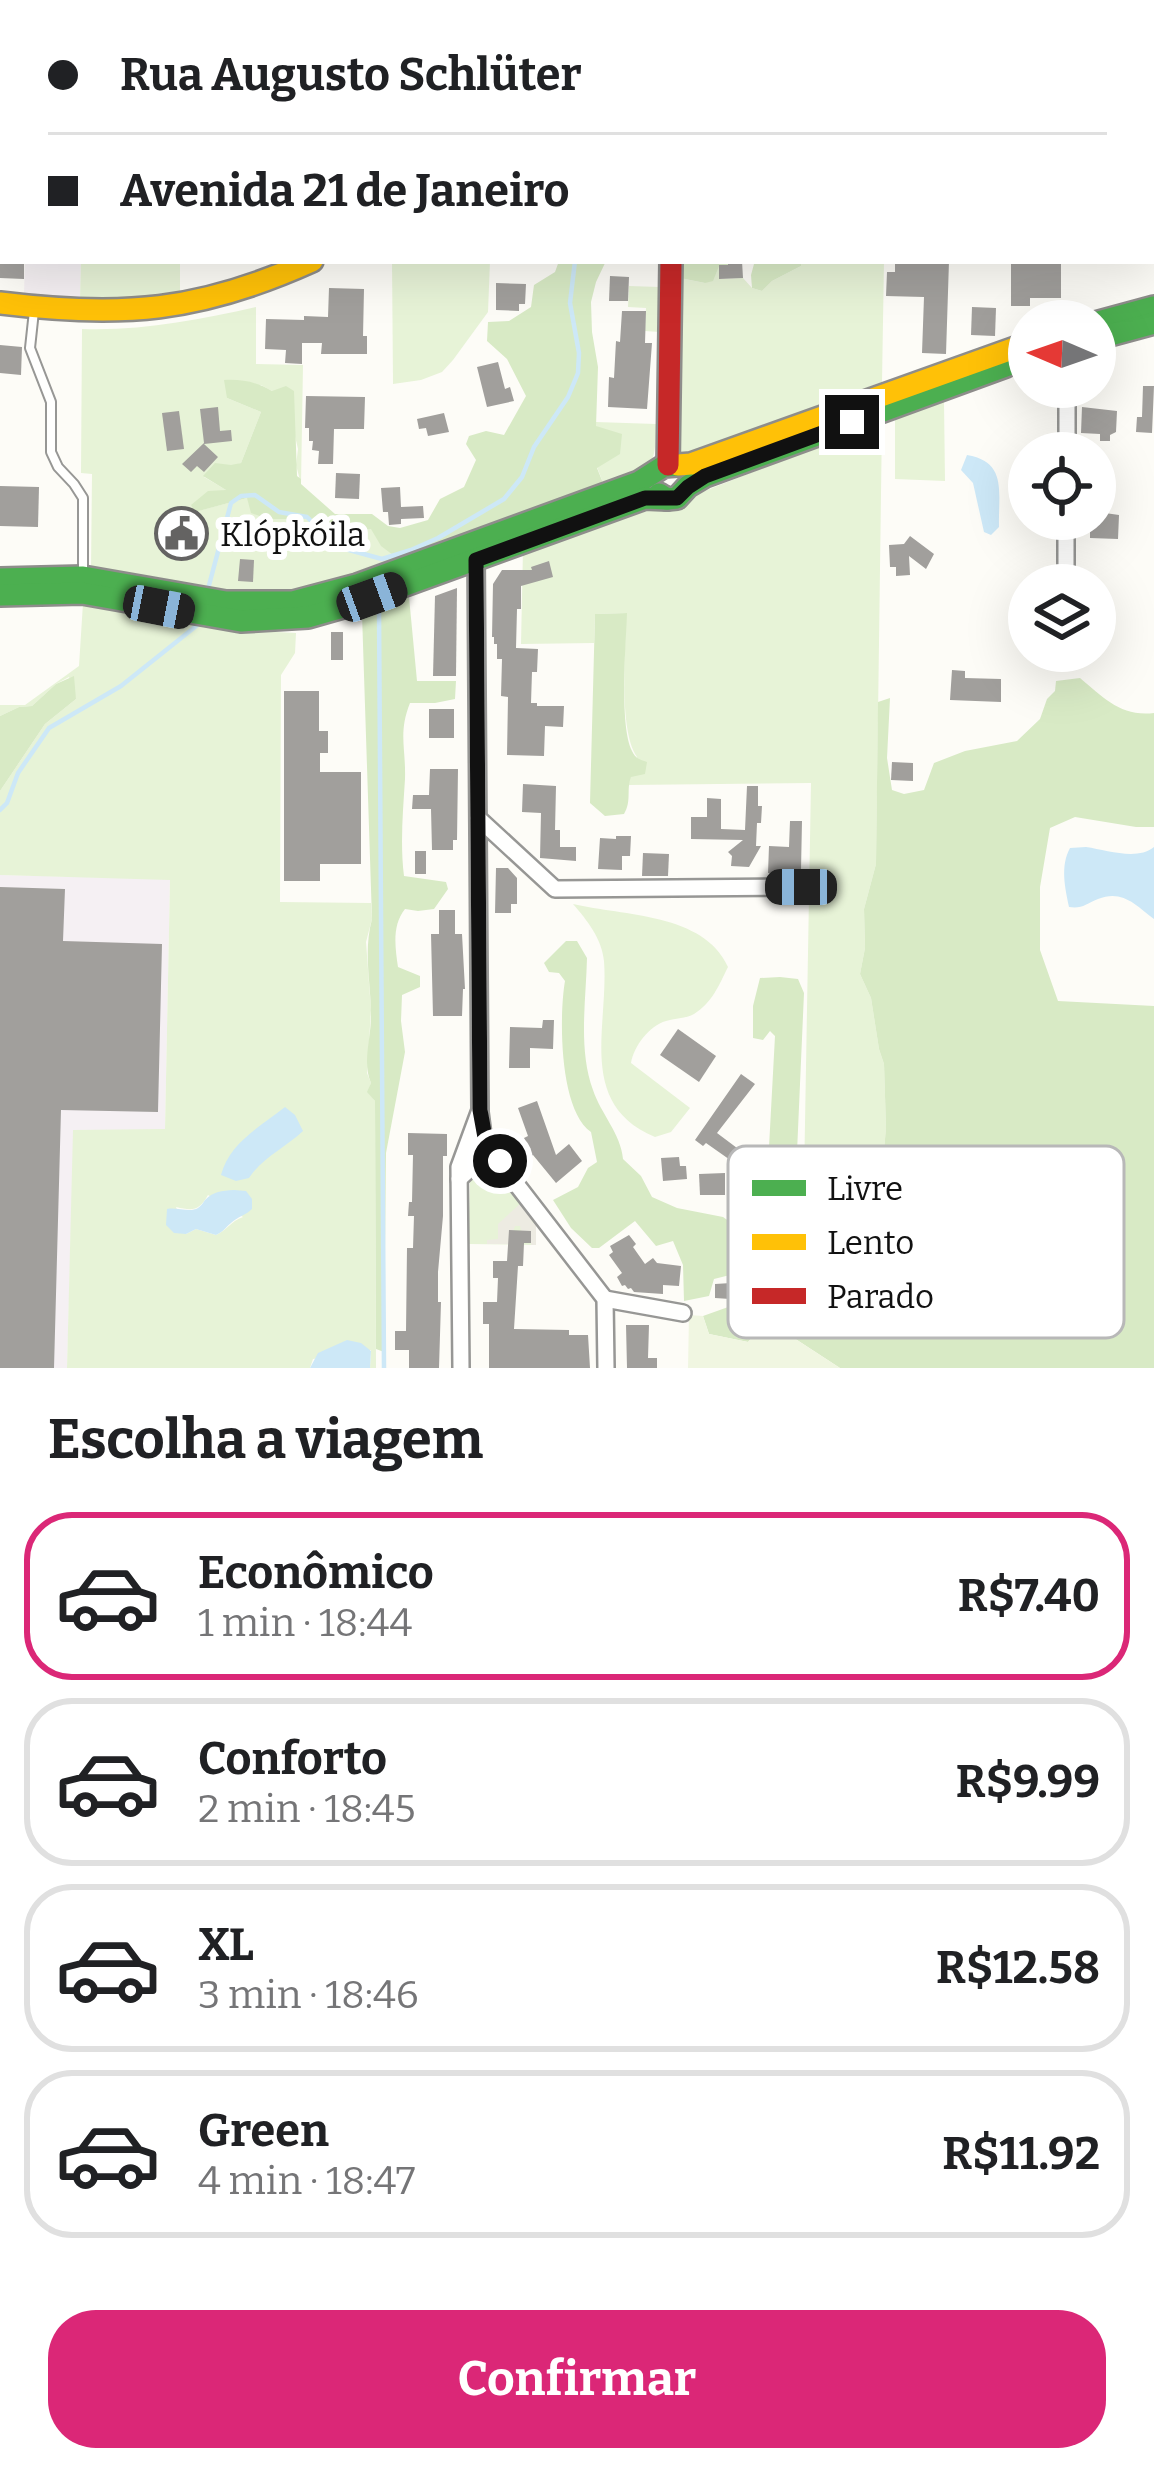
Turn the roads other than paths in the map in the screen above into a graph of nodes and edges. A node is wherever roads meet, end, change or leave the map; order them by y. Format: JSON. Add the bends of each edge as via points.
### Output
{"nodes":[{"id":1,"x":305,"y":264,"type":"edge"},
{"id":2,"x":671,"y":264,"type":"edge"},
{"id":3,"x":0,"y":303,"type":"edge"},
{"id":4,"x":34,"y":308,"type":"junction"},
{"id":5,"x":1154,"y":308,"type":"edge"},
{"id":6,"x":1116,"y":318,"type":"edge"},
{"id":7,"x":1154,"y":323,"type":"edge"},
{"id":8,"x":1116,"y":333,"type":"edge"},
{"id":9,"x":1008,"y":351,"type":"edge"},
{"id":10,"x":1008,"y":366,"type":"edge"},
{"id":11,"x":667,"y":468,"type":"junction"},
{"id":12,"x":688,"y":487,"type":"junction"},
{"id":13,"x":667,"y":499,"type":"junction"},
{"id":14,"x":476,"y":551,"type":"junction"},
{"id":15,"x":0,"y":579,"type":"edge"},
{"id":16,"x":82,"y":585,"type":"junction"},
{"id":17,"x":0,"y":595,"type":"edge"},
{"id":18,"x":478,"y":818,"type":"junction"},
{"id":19,"x":801,"y":887,"type":"dead end"},
{"id":20,"x":480,"y":1110,"type":"junction"},
{"id":21,"x":500,"y":1161,"type":"junction"},
{"id":22,"x":459,"y":1179,"type":"junction"},
{"id":23,"x":605,"y":1299,"type":"junction"},
{"id":24,"x":683,"y":1313,"type":"dead end"},
{"id":25,"x":460,"y":1368,"type":"edge"},
{"id":26,"x":606,"y":1368,"type":"edge"}],
"edges":[{"from":1,"to":4,"type":"main road","via":[[253,288],[158,310]]},
{"from":2,"to":11,"type":"main road"},
{"from":3,"to":4,"type":"main road"},
{"from":4,"to":16,"type":"lane","via":[[30,348],[52,402],[51,452],[83,498]]},
{"from":5,"to":6,"type":"main road"},
{"from":7,"to":8,"type":"main road"},
{"from":9,"to":11,"type":"main road"},
{"from":10,"to":12,"type":"main road"},
{"from":11,"to":12,"type":"main road","via":[[688,476]]},
{"from":11,"to":13,"type":"main road","via":[[655,488]]},
{"from":11,"to":14,"type":"main road"},
{"from":12,"to":13,"type":"main road"},
{"from":13,"to":14,"type":"main road","via":[[645,498]]},
{"from":14,"to":16,"type":"main road","via":[[350,605],[208,607]]},
{"from":14,"to":18,"type":"street"},
{"from":15,"to":16,"type":"main road"},
{"from":16,"to":17,"type":"main road"},
{"from":18,"to":19,"type":"street","via":[[554,889]]},
{"from":18,"to":20,"type":"street"},
{"from":20,"to":21,"type":"street","via":[[486,1143]]},
{"from":20,"to":22,"type":"street"},
{"from":21,"to":22,"type":"street"},
{"from":21,"to":23,"type":"street"},
{"from":22,"to":25,"type":"street"},
{"from":23,"to":24,"type":"street"},
{"from":23,"to":26,"type":"street"}]}
